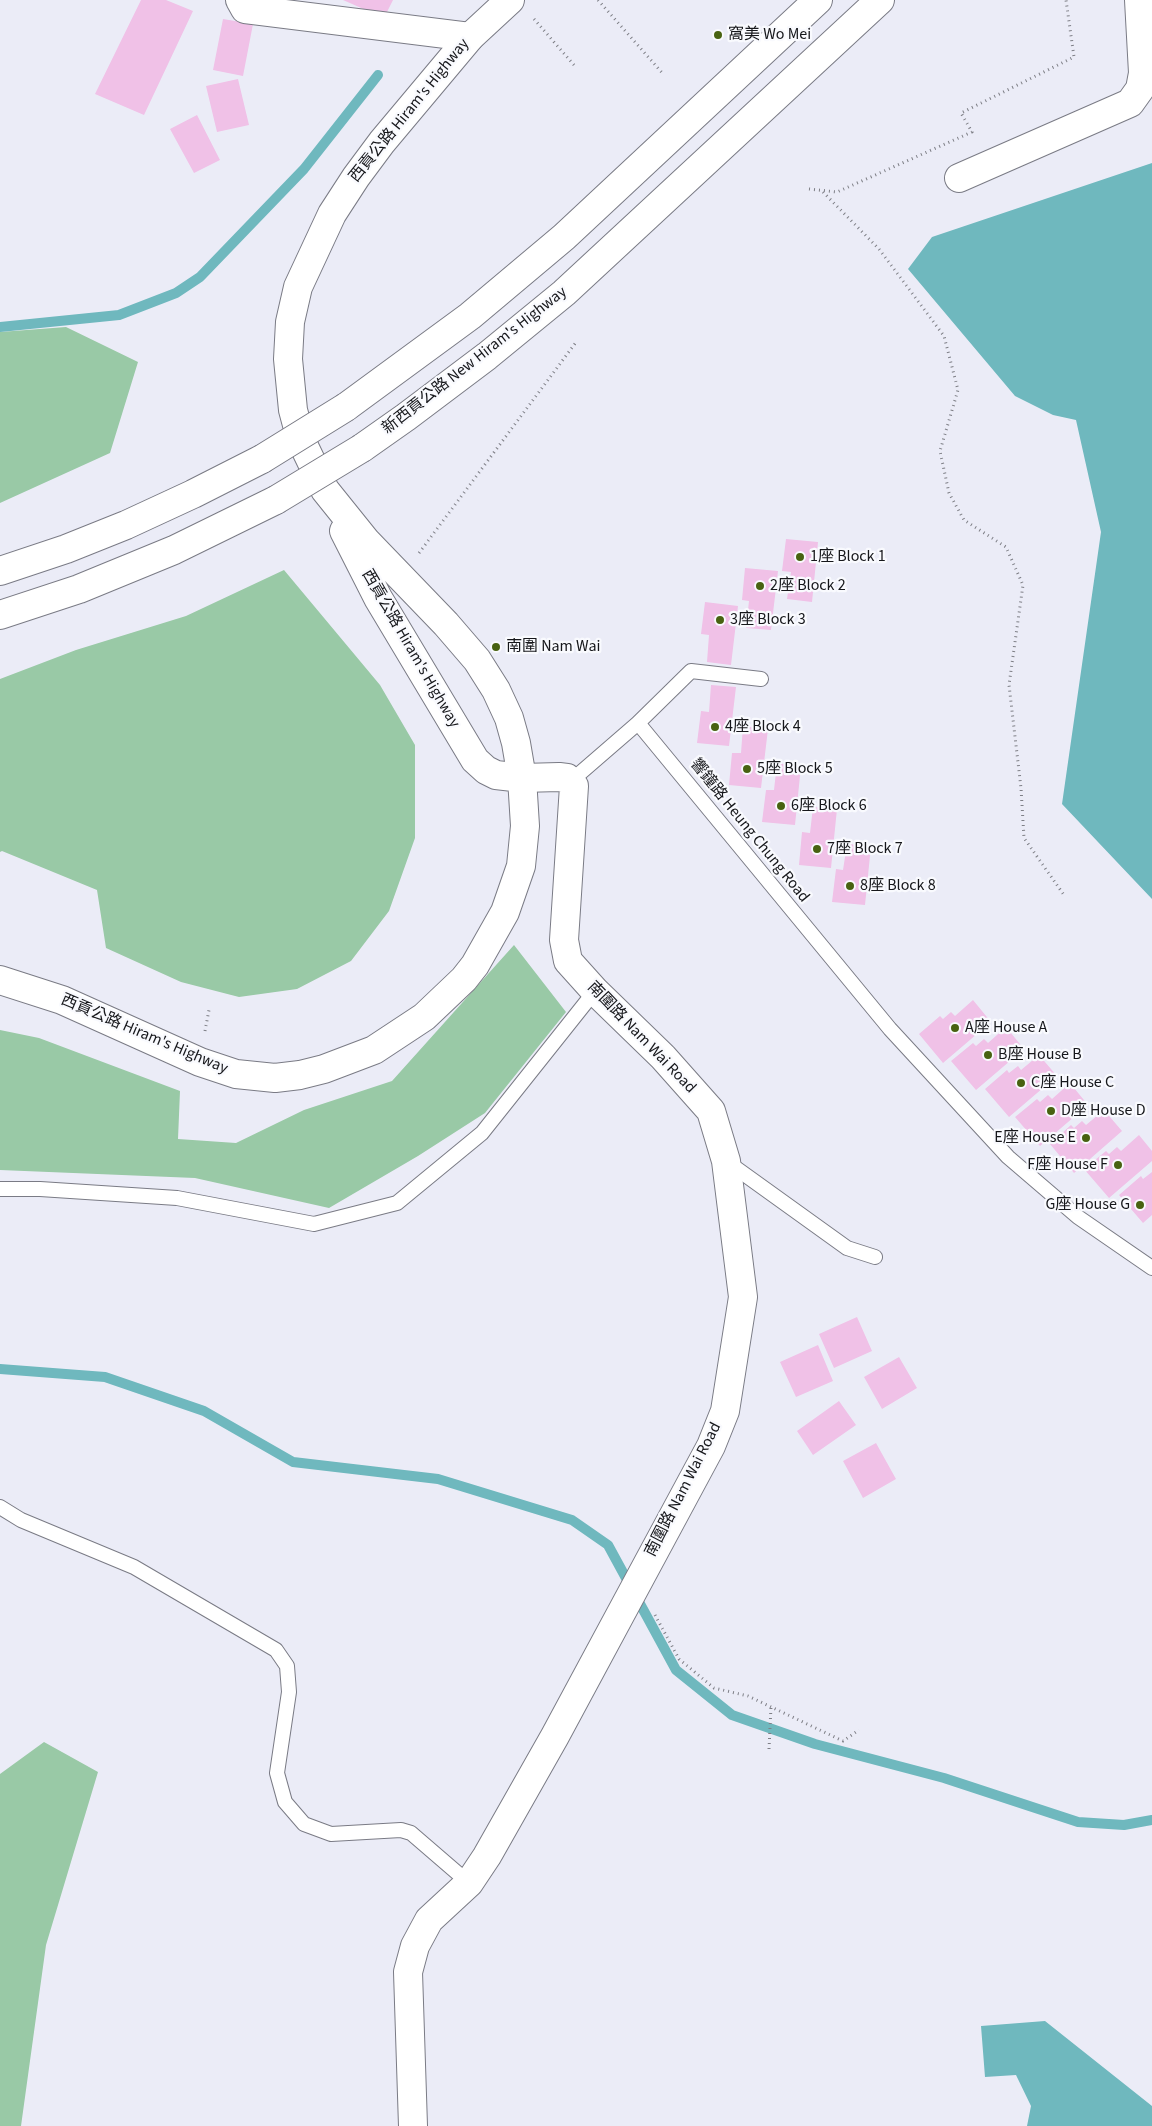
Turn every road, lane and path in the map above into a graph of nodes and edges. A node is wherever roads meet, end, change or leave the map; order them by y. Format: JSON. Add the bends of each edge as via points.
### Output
{"nodes":[{"id":1,"x":510,"y":0,"type":"edge"},
{"id":2,"x":598,"y":0,"type":"edge"},
{"id":3,"x":818,"y":0,"type":"edge"},
{"id":4,"x":880,"y":0,"type":"edge"},
{"id":5,"x":1066,"y":0,"type":"edge"},
{"id":6,"x":1139,"y":0,"type":"edge"},
{"id":7,"x":237,"y":3,"type":"edge"},
{"id":8,"x":532,"y":17,"type":"dead end"},
{"id":9,"x":470,"y":37,"type":"junction"},
{"id":10,"x":574,"y":66,"type":"dead end"},
{"id":11,"x":664,"y":74,"type":"dead end"},
{"id":12,"x":959,"y":178,"type":"dead end"},
{"id":13,"x":809,"y":189,"type":"dead end"},
{"id":14,"x":823,"y":192,"type":"junction"},
{"id":15,"x":577,"y":341,"type":"dead end"},
{"id":16,"x":325,"y":490,"type":"junction"},
{"id":17,"x":418,"y":556,"type":"dead end"},
{"id":18,"x":0,"y":571,"type":"edge"},
{"id":19,"x":0,"y":614,"type":"edge"},
{"id":20,"x":761,"y":679,"type":"dead end"},
{"id":21,"x":638,"y":723,"type":"junction"},
{"id":22,"x":522,"y":778,"type":"junction"},
{"id":23,"x":571,"y":781,"type":"junction"},
{"id":24,"x":1064,"y":895,"type":"dead end"},
{"id":25,"x":0,"y":980,"type":"edge"},
{"id":26,"x":595,"y":992,"type":"junction"},
{"id":27,"x":726,"y":1160,"type":"junction"},
{"id":28,"x":0,"y":1189,"type":"edge"},
{"id":29,"x":875,"y":1257,"type":"dead end"},
{"id":30,"x":1152,"y":1268,"type":"edge"},
{"id":31,"x":0,"y":1508,"type":"edge"},
{"id":32,"x":637,"y":1582,"type":"junction"},
{"id":33,"x":771,"y":1707,"type":"junction"},
{"id":34,"x":858,"y":1730,"type":"dead end"},
{"id":35,"x":769,"y":1749,"type":"dead end"},
{"id":36,"x":469,"y":1882,"type":"junction"},
{"id":37,"x":413,"y":2126,"type":"edge"}],
"edges":[{"from":1,"to":9,"type":"street","name":"西貢公路 Hiram's Highway"},
{"from":2,"to":11,"type":"path"},
{"from":3,"to":18,"type":"street","bridge":true,"via":[[564,237],[470,316],[346,407],[262,459],[193,494],[66,549]]},
{"from":4,"to":19,"type":"street","name":"新西貢公路 New Hiram's Highway","bridge":true,"via":[[564,293],[472,368],[362,448],[276,500],[174,550],[79,589]]},
{"from":5,"to":14,"type":"path","via":[[1074,57],[961,113],[972,132],[837,192]]},
{"from":6,"to":12,"type":"street","via":[[1143,72],[1140,89],[1130,103]]},
{"from":7,"to":9,"type":"street"},
{"from":8,"to":10,"type":"path"},
{"from":9,"to":16,"type":"street","name":"西貢公路 Hiram's Highway","via":[[356,177],[332,214],[298,287],[290,322],[289,386],[301,440]]},
{"from":13,"to":14,"type":"path"},
{"from":14,"to":24,"type":"path","via":[[879,250],[944,336],[958,390],[940,451],[949,493],[964,520],[1006,547],[1023,585],[1008,685],[1024,838]]},
{"from":15,"to":17,"type":"path"},
{"from":16,"to":22,"type":"street","name":"西貢公路 Hiram's Highway","via":[[366,541],[477,660],[509,718]]},
{"from":16,"to":22,"type":"street","name":"西貢公路 Hiram's Highway","via":[[378,598],[466,747],[486,770],[496,775]]},
{"from":20,"to":21,"type":"lane","via":[[691,671]]},
{"from":21,"to":23,"type":"lane"},
{"from":21,"to":30,"type":"lane","name":"響鐘路 Heung Chung Road","via":[[890,1029],[1008,1158],[1078,1217]]},
{"from":22,"to":23,"type":"street","via":[[551,776]]},
{"from":22,"to":25,"type":"street","name":"西貢公路 Hiram's Highway","via":[[525,826],[522,866],[506,912],[489,944],[464,979],[424,1017],[374,1050],[349,1061],[283,1077],[236,1074],[200,1062],[62,1000]]},
{"from":23,"to":26,"type":"street","name":"南圍路 Nam Wai Road","via":[[575,791],[564,940],[568,961]]},
{"from":26,"to":27,"type":"street","name":"南圍路 Nam Wai Road","via":[[663,1057],[711,1111]]},
{"from":26,"to":28,"type":"lane","via":[[482,1133],[396,1203],[314,1224],[177,1198]]},
{"from":27,"to":29,"type":"lane","via":[[848,1248]]},
{"from":27,"to":32,"type":"street","name":"南圍路 Nam Wai Road","via":[[743,1297],[724,1411],[711,1446]]},
{"from":31,"to":36,"type":"lane","via":[[21,1520],[134,1567],[276,1650],[287,1666],[289,1692],[277,1772],[284,1802],[304,1824],[331,1834],[401,1830],[411,1833]]},
{"from":32,"to":33,"type":"path","via":[[679,1659],[714,1688],[748,1696]]},
{"from":32,"to":36,"type":"street","name":"南圍路 Nam Wai Road","via":[[555,1736]]},
{"from":33,"to":34,"type":"path","via":[[843,1741]]},
{"from":33,"to":35,"type":"path"},
{"from":36,"to":37,"type":"street","name":"南圍路 Nam Wai Road","via":[[429,1920],[415,1946],[408,1972]]}]}
